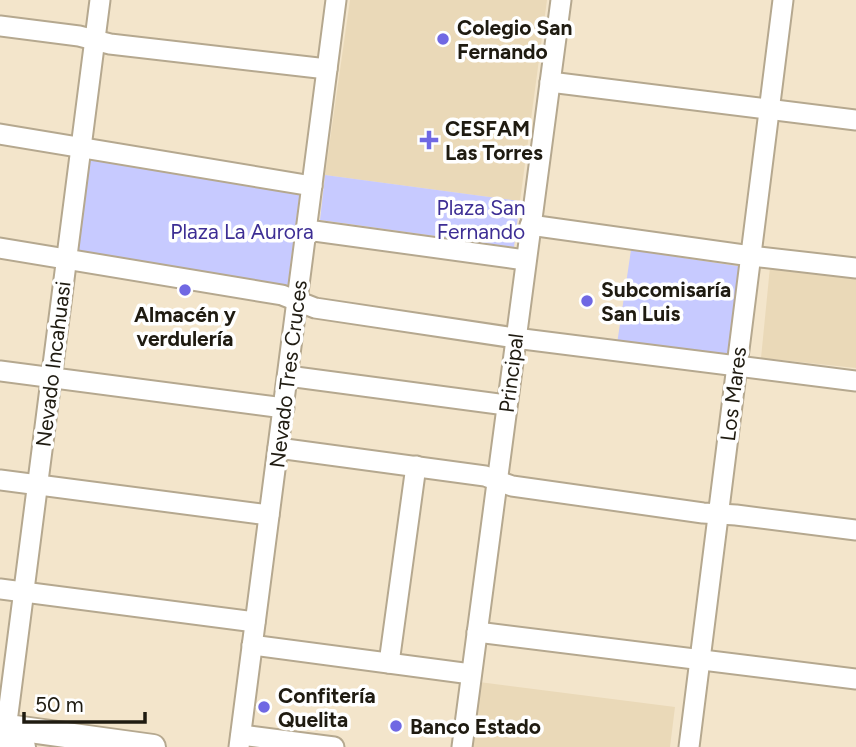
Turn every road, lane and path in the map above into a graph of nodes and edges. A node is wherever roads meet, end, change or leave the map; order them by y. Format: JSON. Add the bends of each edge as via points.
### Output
{"nodes":[{"id":1,"x":100,"y":0,"type":"edge"},
{"id":2,"x":336,"y":0,"type":"edge"},
{"id":3,"x":561,"y":0,"type":"edge"},
{"id":4,"x":783,"y":0,"type":"edge"},
{"id":5,"x":0,"y":26,"type":"edge"},
{"id":6,"x":95,"y":40,"type":"junction"},
{"id":7,"x":327,"y":69,"type":"junction"},
{"id":8,"x":550,"y":82,"type":"junction"},
{"id":9,"x":769,"y":110,"type":"junction"},
{"id":10,"x":856,"y":120,"type":"edge"},
{"id":11,"x":0,"y":134,"type":"edge"},
{"id":12,"x":81,"y":148,"type":"junction"},
{"id":13,"x":312,"y":186,"type":"junction"},
{"id":14,"x":530,"y":225,"type":"junction"},
{"id":15,"x":307,"y":230,"type":"junction"},
{"id":16,"x":0,"y":248,"type":"edge"},
{"id":17,"x":751,"y":257,"type":"junction"},
{"id":18,"x":67,"y":259,"type":"junction"},
{"id":19,"x":525,"y":260,"type":"junction"},
{"id":20,"x":856,"y":268,"type":"edge"},
{"id":21,"x":298,"y":301,"type":"junction"},
{"id":22,"x":515,"y":338,"type":"junction"},
{"id":23,"x":737,"y":367,"type":"junction"},
{"id":24,"x":0,"y":371,"type":"edge"},
{"id":25,"x":288,"y":376,"type":"junction"},
{"id":26,"x":51,"y":377,"type":"junction"},
{"id":27,"x":856,"y":381,"type":"edge"},
{"id":28,"x":506,"y":405,"type":"junction"},
{"id":29,"x":284,"y":408,"type":"junction"},
{"id":30,"x":278,"y":448,"type":"junction"},
{"id":31,"x":416,"y":466,"type":"junction"},
{"id":32,"x":0,"y":480,"type":"edge"},
{"id":33,"x":497,"y":480,"type":"junction"},
{"id":34,"x":37,"y":485,"type":"junction"},
{"id":35,"x":718,"y":514,"type":"junction"},
{"id":36,"x":270,"y":515,"type":"junction"},
{"id":37,"x":856,"y":530,"type":"edge"},
{"id":38,"x":0,"y":589,"type":"edge"},
{"id":39,"x":24,"y":592,"type":"junction"},
{"id":40,"x":255,"y":622,"type":"junction"},
{"id":41,"x":477,"y":632,"type":"junction"},
{"id":42,"x":252,"y":645,"type":"junction"},
{"id":43,"x":699,"y":662,"type":"junction"},
{"id":44,"x":389,"y":663,"type":"junction"},
{"id":45,"x":471,"y":674,"type":"junction"},
{"id":46,"x":856,"y":679,"type":"edge"},
{"id":47,"x":0,"y":731,"type":"edge"},
{"id":48,"x":240,"y":741,"type":"edge"},
{"id":49,"x":23,"y":747,"type":"edge"},
{"id":50,"x":153,"y":747,"type":"edge"},
{"id":51,"x":334,"y":747,"type":"edge"},
{"id":52,"x":462,"y":747,"type":"edge"},
{"id":53,"x":688,"y":747,"type":"edge"}],
"edges":[{"from":1,"to":6,"type":"street","name":"Nevado Incahuasi"},
{"from":2,"to":7,"type":"street","name":"Nevado Tres Cruces"},
{"from":3,"to":8,"type":"street","name":"Principal"},
{"from":4,"to":9,"type":"street","name":"Los Mares"},
{"from":5,"to":6,"type":"street"},
{"from":6,"to":7,"type":"street"},
{"from":6,"to":12,"type":"street","name":"Nevado Incahuasi"},
{"from":7,"to":13,"type":"street","name":"Nevado Tres Cruces"},
{"from":8,"to":9,"type":"street"},
{"from":8,"to":14,"type":"street","name":"Principal"},
{"from":9,"to":10,"type":"street"},
{"from":9,"to":17,"type":"street","name":"Los Mares"},
{"from":11,"to":12,"type":"street"},
{"from":12,"to":13,"type":"street"},
{"from":12,"to":18,"type":"street","name":"Nevado Incahuasi"},
{"from":13,"to":15,"type":"street","name":"Nevado Tres Cruces"},
{"from":14,"to":17,"type":"street"},
{"from":14,"to":19,"type":"street","name":"Principal"},
{"from":15,"to":19,"type":"street"},
{"from":15,"to":21,"type":"street","name":"Nevado Tres Cruces"},
{"from":16,"to":18,"type":"street"},
{"from":17,"to":20,"type":"street"},
{"from":17,"to":23,"type":"street","name":"Los Mares"},
{"from":18,"to":21,"type":"street"},
{"from":18,"to":26,"type":"street","name":"Nevado Incahuasi"},
{"from":19,"to":22,"type":"street","name":"Principal"},
{"from":21,"to":22,"type":"street","via":[[315,308]]},
{"from":21,"to":25,"type":"street","name":"Nevado Tres Cruces"},
{"from":22,"to":23,"type":"street"},
{"from":22,"to":28,"type":"street","name":"Principal"},
{"from":23,"to":27,"type":"street"},
{"from":23,"to":35,"type":"street","name":"Los Mares"},
{"from":24,"to":26,"type":"street"},
{"from":25,"to":28,"type":"street"},
{"from":25,"to":29,"type":"street","name":"Nevado Tres Cruces"},
{"from":26,"to":29,"type":"street"},
{"from":26,"to":34,"type":"street","name":"Nevado Incahuasi"},
{"from":28,"to":33,"type":"street","name":"Principal"},
{"from":29,"to":30,"type":"street","name":"Nevado Tres Cruces"},
{"from":30,"to":31,"type":"street"},
{"from":30,"to":36,"type":"street","name":"Nevado Tres Cruces"},
{"from":31,"to":33,"type":"street"},
{"from":31,"to":44,"type":"street"},
{"from":32,"to":34,"type":"street"},
{"from":33,"to":35,"type":"street","via":[[512,486]]},
{"from":33,"to":41,"type":"street","name":"Principal"},
{"from":34,"to":36,"type":"street"},
{"from":34,"to":39,"type":"street","name":"Nevado Incahuasi"},
{"from":35,"to":37,"type":"street"},
{"from":35,"to":43,"type":"street","name":"Los Mares"},
{"from":36,"to":40,"type":"street","name":"Nevado Tres Cruces"},
{"from":38,"to":39,"type":"street"},
{"from":39,"to":40,"type":"street"},
{"from":39,"to":47,"type":"street","name":"Nevado Incahuasi","via":[[8,714]]},
{"from":40,"to":42,"type":"street","name":"Nevado Tres Cruces"},
{"from":41,"to":43,"type":"street"},
{"from":41,"to":45,"type":"street","name":"Principal"},
{"from":42,"to":44,"type":"street"},
{"from":42,"to":48,"type":"street","name":"Nevado Tres Cruces"},
{"from":43,"to":46,"type":"street"},
{"from":43,"to":53,"type":"street","name":"Los Mares"},
{"from":44,"to":45,"type":"street"},
{"from":45,"to":52,"type":"street","name":"Principal"},
{"from":47,"to":49,"type":"street"},
{"from":47,"to":50,"type":"street"},
{"from":48,"to":51,"type":"street"}]}
